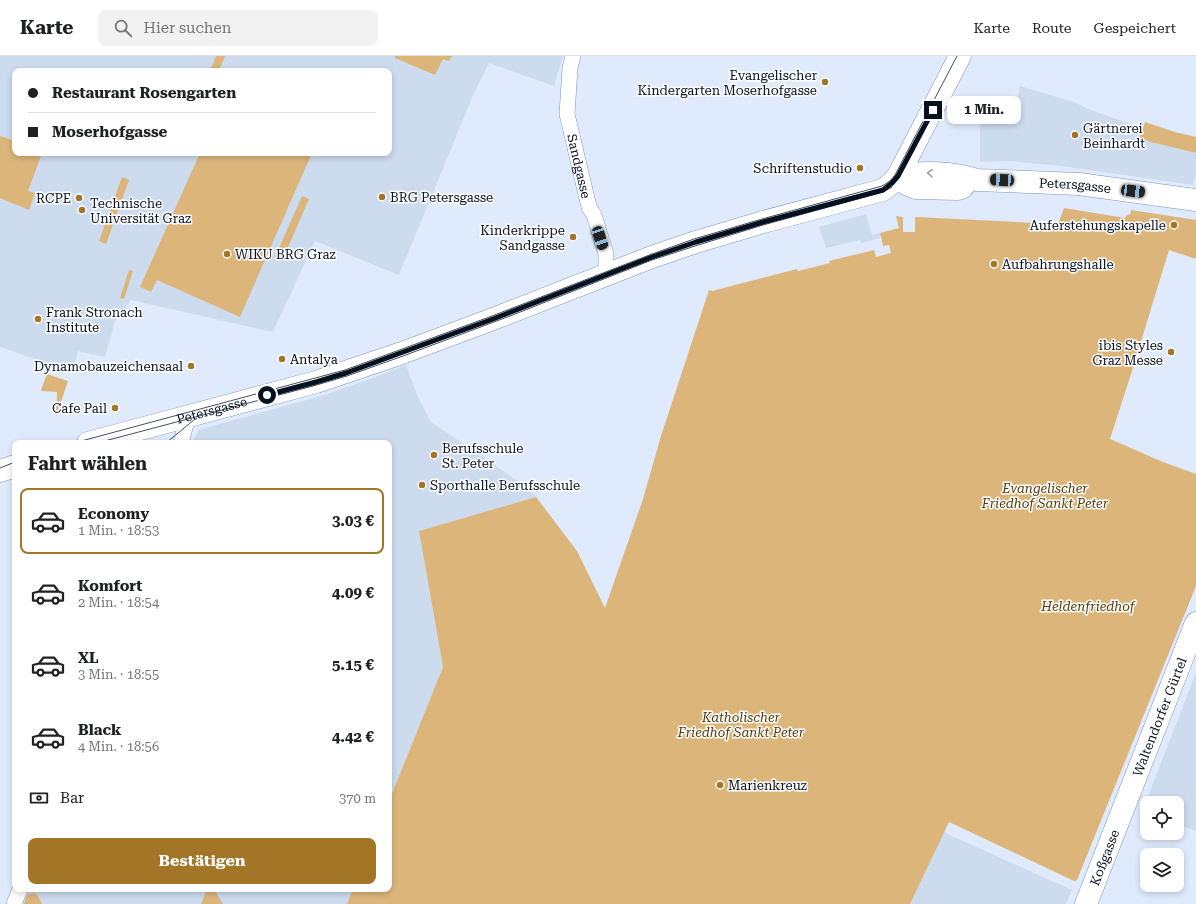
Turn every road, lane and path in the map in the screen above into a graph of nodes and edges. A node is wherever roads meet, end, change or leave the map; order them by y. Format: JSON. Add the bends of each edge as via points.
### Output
{"nodes":[{"id":1,"x":573,"y":56,"type":"edge"},
{"id":2,"x":960,"y":56,"type":"edge"},
{"id":3,"x":898,"y":176,"type":"junction"},
{"id":4,"x":1196,"y":200,"type":"edge"},
{"id":5,"x":609,"y":273,"type":"junction"},
{"id":6,"x":188,"y":416,"type":"junction"},
{"id":7,"x":99,"y":440,"type":"edge"},
{"id":8,"x":182,"y":440,"type":"edge"},
{"id":9,"x":12,"y":467,"type":"edge"},
{"id":10,"x":0,"y":471,"type":"edge"},
{"id":11,"x":1196,"y":623,"type":"edge"},
{"id":12,"x":1122,"y":810,"type":"joint"},
{"id":13,"x":19,"y":892,"type":"edge"},
{"id":14,"x":14,"y":904,"type":"edge"},
{"id":15,"x":1086,"y":904,"type":"edge"}],
"edges":[{"from":1,"to":5,"type":"street","name":"Sandgasse","via":[[567,114],[589,207],[606,254]]},
{"from":2,"to":3,"type":"main road"},
{"from":3,"to":4,"type":"main road","name":"Petersgasse","via":[[926,173],[962,175],[977,180],[1079,184]]},
{"from":3,"to":5,"type":"main road","name":"Petersgasse","via":[[883,190],[696,242]]},
{"from":5,"to":6,"type":"main road","name":"Petersgasse","via":[[346,373]]},
{"from":6,"to":7,"type":"main road","name":"Petersgasse"},
{"from":6,"to":8,"type":"street"},
{"from":9,"to":10,"type":"main road"},
{"from":11,"to":12,"type":"main road","name":"Waltendorfer Gürtel"},
{"from":12,"to":15,"type":"main road","name":"Koßgasse"},
{"from":13,"to":14,"type":"street"}]}
